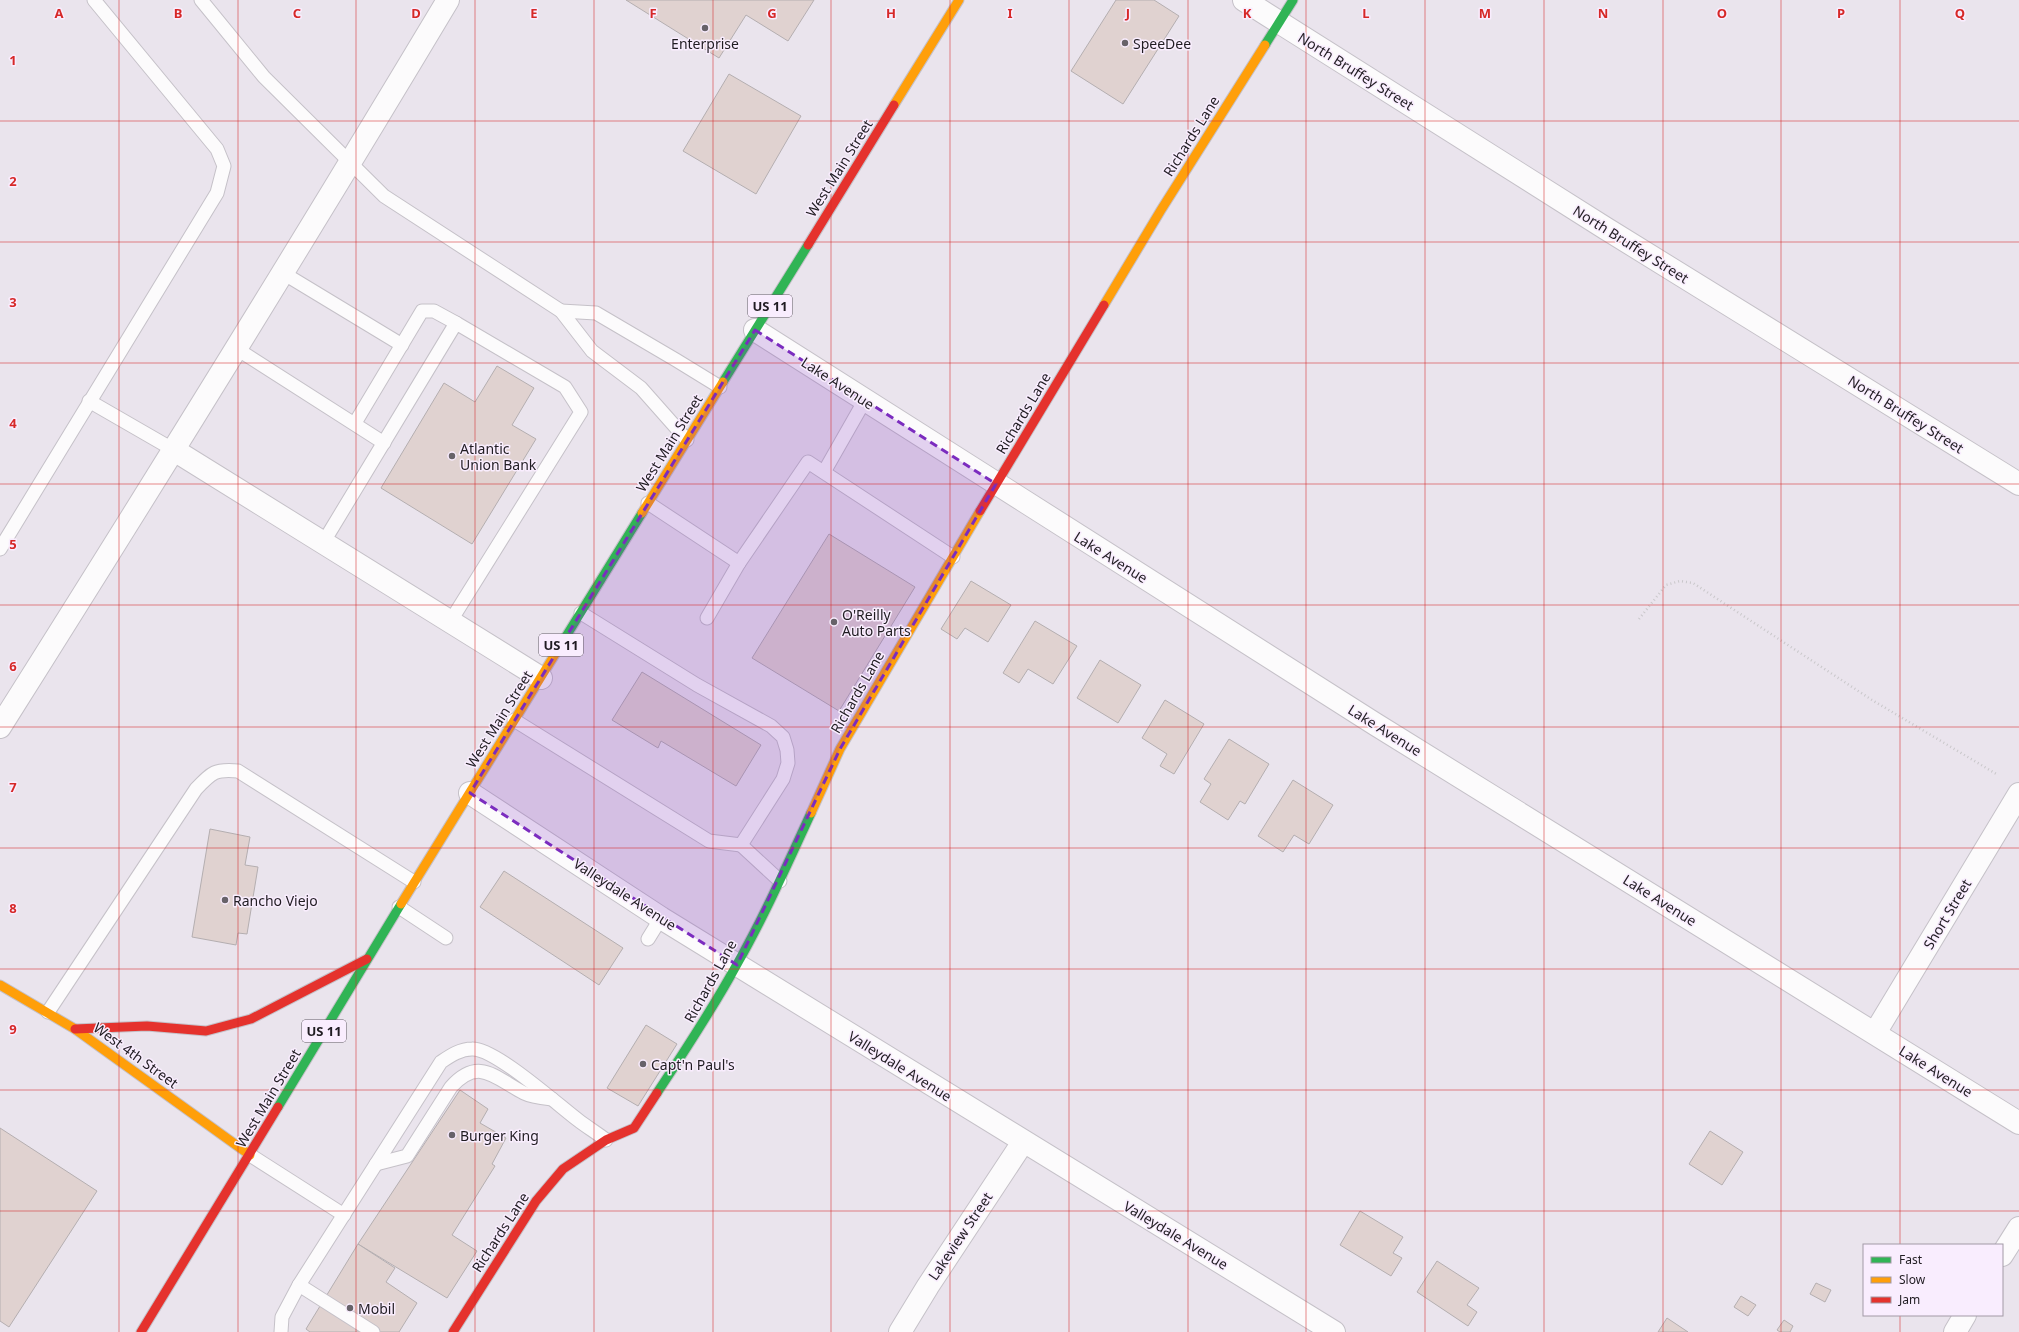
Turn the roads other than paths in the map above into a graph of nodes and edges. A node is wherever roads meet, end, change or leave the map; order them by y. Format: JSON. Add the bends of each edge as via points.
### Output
{"nodes":[{"id":1,"x":94,"y":0,"type":"edge"},
{"id":2,"x":201,"y":0,"type":"edge"},
{"id":3,"x":448,"y":0,"type":"edge"},
{"id":4,"x":959,"y":0,"type":"edge"},
{"id":5,"x":1244,"y":0,"type":"edge"},
{"id":6,"x":1293,"y":0,"type":"edge"},
{"id":7,"x":1279,"y":22,"type":"junction"},
{"id":8,"x":351,"y":163,"type":"junction"},
{"id":9,"x":283,"y":273,"type":"junction"},
{"id":10,"x":561,"y":311,"type":"junction"},
{"id":11,"x":456,"y":323,"type":"junction"},
{"id":12,"x":755,"y":330,"type":"junction"},
{"id":13,"x":402,"y":345,"type":"junction"},
{"id":14,"x":237,"y":349,"type":"junction"},
{"id":15,"x":720,"y":387,"type":"junction"},
{"id":16,"x":865,"y":400,"type":"junction"},
{"id":17,"x":89,"y":401,"type":"junction"},
{"id":18,"x":355,"y":423,"type":"junction"},
{"id":19,"x":687,"y":440,"type":"junction"},
{"id":20,"x":384,"y":443,"type":"junction"},
{"id":21,"x":174,"y":450,"type":"junction"},
{"id":22,"x":824,"y":472,"type":"junction"},
{"id":23,"x":996,"y":484,"type":"junction"},
{"id":24,"x":2019,"y":484,"type":"edge"},
{"id":25,"x":648,"y":502,"type":"junction"},
{"id":26,"x":323,"y":543,"type":"junction"},
{"id":27,"x":0,"y":549,"type":"edge"},
{"id":28,"x":953,"y":557,"type":"junction"},
{"id":29,"x":740,"y":563,"type":"junction"},
{"id":30,"x":581,"y":613,"type":"junction"},
{"id":31,"x":707,"y":618,"type":"dead end"},
{"id":32,"x":450,"y":622,"type":"junction"},
{"id":33,"x":540,"y":678,"type":"junction"},
{"id":34,"x":514,"y":720,"type":"junction"},
{"id":35,"x":0,"y":727,"type":"edge"},
{"id":36,"x":470,"y":793,"type":"junction"},
{"id":37,"x":2019,"y":794,"type":"edge"},
{"id":38,"x":741,"y":845,"type":"junction"},
{"id":39,"x":780,"y":881,"type":"junction"},
{"id":40,"x":414,"y":882,"type":"junction"},
{"id":41,"x":399,"y":906,"type":"junction"},
{"id":42,"x":661,"y":918,"type":"junction"},
{"id":43,"x":446,"y":938,"type":"dead end"},
{"id":44,"x":648,"y":939,"type":"dead end"},
{"id":45,"x":367,"y":959,"type":"junction"},
{"id":46,"x":737,"y":965,"type":"junction"},
{"id":47,"x":0,"y":985,"type":"edge"},
{"id":48,"x":48,"y":1012,"type":"junction"},
{"id":49,"x":76,"y":1029,"type":"junction"},
{"id":50,"x":1875,"y":1033,"type":"junction"},
{"id":51,"x":553,"y":1100,"type":"junction"},
{"id":52,"x":2019,"y":1122,"type":"edge"},
{"id":53,"x":606,"y":1140,"type":"junction"},
{"id":54,"x":1023,"y":1142,"type":"junction"},
{"id":55,"x":250,"y":1155,"type":"junction"},
{"id":56,"x":376,"y":1164,"type":"junction"},
{"id":57,"x":344,"y":1214,"type":"junction"},
{"id":58,"x":2019,"y":1228,"type":"edge"},
{"id":59,"x":2003,"y":1253,"type":"edge"},
{"id":60,"x":299,"y":1285,"type":"junction"},
{"id":61,"x":1964,"y":1316,"type":"edge"},
{"id":62,"x":141,"y":1332,"type":"edge"},
{"id":63,"x":281,"y":1332,"type":"edge"},
{"id":64,"x":373,"y":1332,"type":"edge"},
{"id":65,"x":453,"y":1332,"type":"edge"},
{"id":66,"x":900,"y":1332,"type":"edge"},
{"id":67,"x":1334,"y":1332,"type":"edge"},
{"id":68,"x":1955,"y":1332,"type":"edge"}],
"edges":[{"from":1,"to":17,"type":"lane","via":[[217,149],[224,166],[217,194]]},
{"from":2,"to":8,"type":"lane","via":[[264,77]]},
{"from":3,"to":8,"type":"street"},
{"from":4,"to":12,"type":"main road","name":"West Main Street","number":"US 11"},
{"from":5,"to":7,"type":"street","name":"North Bruffey Street"},
{"from":6,"to":7,"type":"main road","name":"Richards Lane"},
{"from":7,"to":23,"type":"main road","name":"Richards Lane","via":[[1161,210]]},
{"from":7,"to":24,"type":"street","name":"North Bruffey Street","via":[[1605,228]]},
{"from":8,"to":9,"type":"street"},
{"from":8,"to":10,"type":"lane","via":[[384,196]]},
{"from":9,"to":13,"type":"lane"},
{"from":9,"to":14,"type":"street"},
{"from":10,"to":15,"type":"lane","via":[[596,313]]},
{"from":10,"to":19,"type":"lane","via":[[592,351],[641,388]]},
{"from":11,"to":13,"type":"lane","via":[[434,311],[422,312]]},
{"from":11,"to":20,"type":"lane"},
{"from":11,"to":32,"type":"lane","via":[[565,387],[581,412]]},
{"from":12,"to":15,"type":"main road","name":"West Main Street","number":"US 11"},
{"from":12,"to":16,"type":"street","name":"Lake Avenue"},
{"from":13,"to":18,"type":"lane"},
{"from":14,"to":18,"type":"lane"},
{"from":14,"to":21,"type":"street"},
{"from":15,"to":19,"type":"main road","name":"West Main Street","number":"US 11"},
{"from":16,"to":22,"type":"lane"},
{"from":16,"to":23,"type":"street","name":"Lake Avenue"},
{"from":17,"to":21,"type":"lane"},
{"from":17,"to":27,"type":"lane"},
{"from":18,"to":20,"type":"lane"},
{"from":19,"to":25,"type":"main road","name":"West Main Street","number":"US 11"},
{"from":20,"to":26,"type":"lane"},
{"from":21,"to":26,"type":"street"},
{"from":21,"to":35,"type":"street"},
{"from":22,"to":28,"type":"lane"},
{"from":22,"to":29,"type":"lane","via":[[808,462]]},
{"from":23,"to":28,"type":"main road","name":"Richards Lane"},
{"from":23,"to":50,"type":"street","name":"Lake Avenue","via":[[1382,728]]},
{"from":25,"to":29,"type":"lane"},
{"from":25,"to":30,"type":"main road","name":"West Main Street","number":"US 11"},
{"from":26,"to":32,"type":"street"},
{"from":28,"to":39,"type":"main road","name":"Richards Lane","via":[[840,749]]},
{"from":29,"to":31,"type":"lane"},
{"from":30,"to":33,"type":"main road","name":"West Main Street","number":"US 11"},
{"from":30,"to":38,"type":"lane","via":[[697,686],[771,726],[783,737],[788,763],[783,779]]},
{"from":32,"to":33,"type":"street"},
{"from":33,"to":34,"type":"main road","name":"West Main Street","number":"US 11"},
{"from":34,"to":36,"type":"main road","name":"West Main Street","number":"US 11"},
{"from":34,"to":38,"type":"lane","via":[[709,841]]},
{"from":36,"to":40,"type":"main road","name":"West Main Street","number":"US 11"},
{"from":36,"to":42,"type":"street","name":"Valleydale Avenue"},
{"from":37,"to":50,"type":"street","name":"Short Street"},
{"from":38,"to":39,"type":"lane"},
{"from":39,"to":46,"type":"main road","name":"Richards Lane"},
{"from":40,"to":41,"type":"main road","name":"West Main Street","number":"US 11"},
{"from":40,"to":48,"type":"lane","via":[[238,771],[222,770],[210,775],[196,789]]},
{"from":41,"to":43,"type":"lane"},
{"from":41,"to":45,"type":"main road","name":"West Main Street","number":"US 11"},
{"from":42,"to":44,"type":"lane"},
{"from":42,"to":46,"type":"street","name":"Valleydale Avenue"},
{"from":45,"to":49,"type":"main road","via":[[251,1020],[206,1031],[147,1026]]},
{"from":45,"to":55,"type":"main road","name":"West Main Street","number":"US 11"},
{"from":46,"to":53,"type":"main road","name":"Richards Lane","via":[[705,1020],[634,1128]]},
{"from":46,"to":54,"type":"street","name":"Valleydale Avenue"},
{"from":47,"to":48,"type":"main road","name":"West 4th Street"},
{"from":48,"to":49,"type":"main road","name":"West 4th Street"},
{"from":49,"to":55,"type":"main road","name":"West 4th Street"},
{"from":50,"to":52,"type":"street","name":"Lake Avenue"},
{"from":51,"to":53,"type":"lane"},
{"from":51,"to":56,"type":"lane","via":[[526,1094],[500,1077],[484,1071],[472,1071],[460,1077],[451,1087],[407,1156]]},
{"from":51,"to":56,"type":"lane","via":[[536,1085],[488,1054],[473,1048],[460,1051],[441,1062]]},
{"from":53,"to":65,"type":"main road","name":"Richards Lane","via":[[563,1169],[536,1201]]},
{"from":54,"to":66,"type":"street","name":"Lakeview Street"},
{"from":54,"to":67,"type":"street","name":"Valleydale Avenue"},
{"from":55,"to":57,"type":"lane"},
{"from":55,"to":62,"type":"main road","name":"West Main Street","number":"US 11"},
{"from":56,"to":57,"type":"lane"},
{"from":57,"to":60,"type":"lane"},
{"from":58,"to":59,"type":"street"},
{"from":60,"to":63,"type":"lane","via":[[282,1317]]},
{"from":60,"to":64,"type":"lane"},
{"from":61,"to":68,"type":"street"}]}
